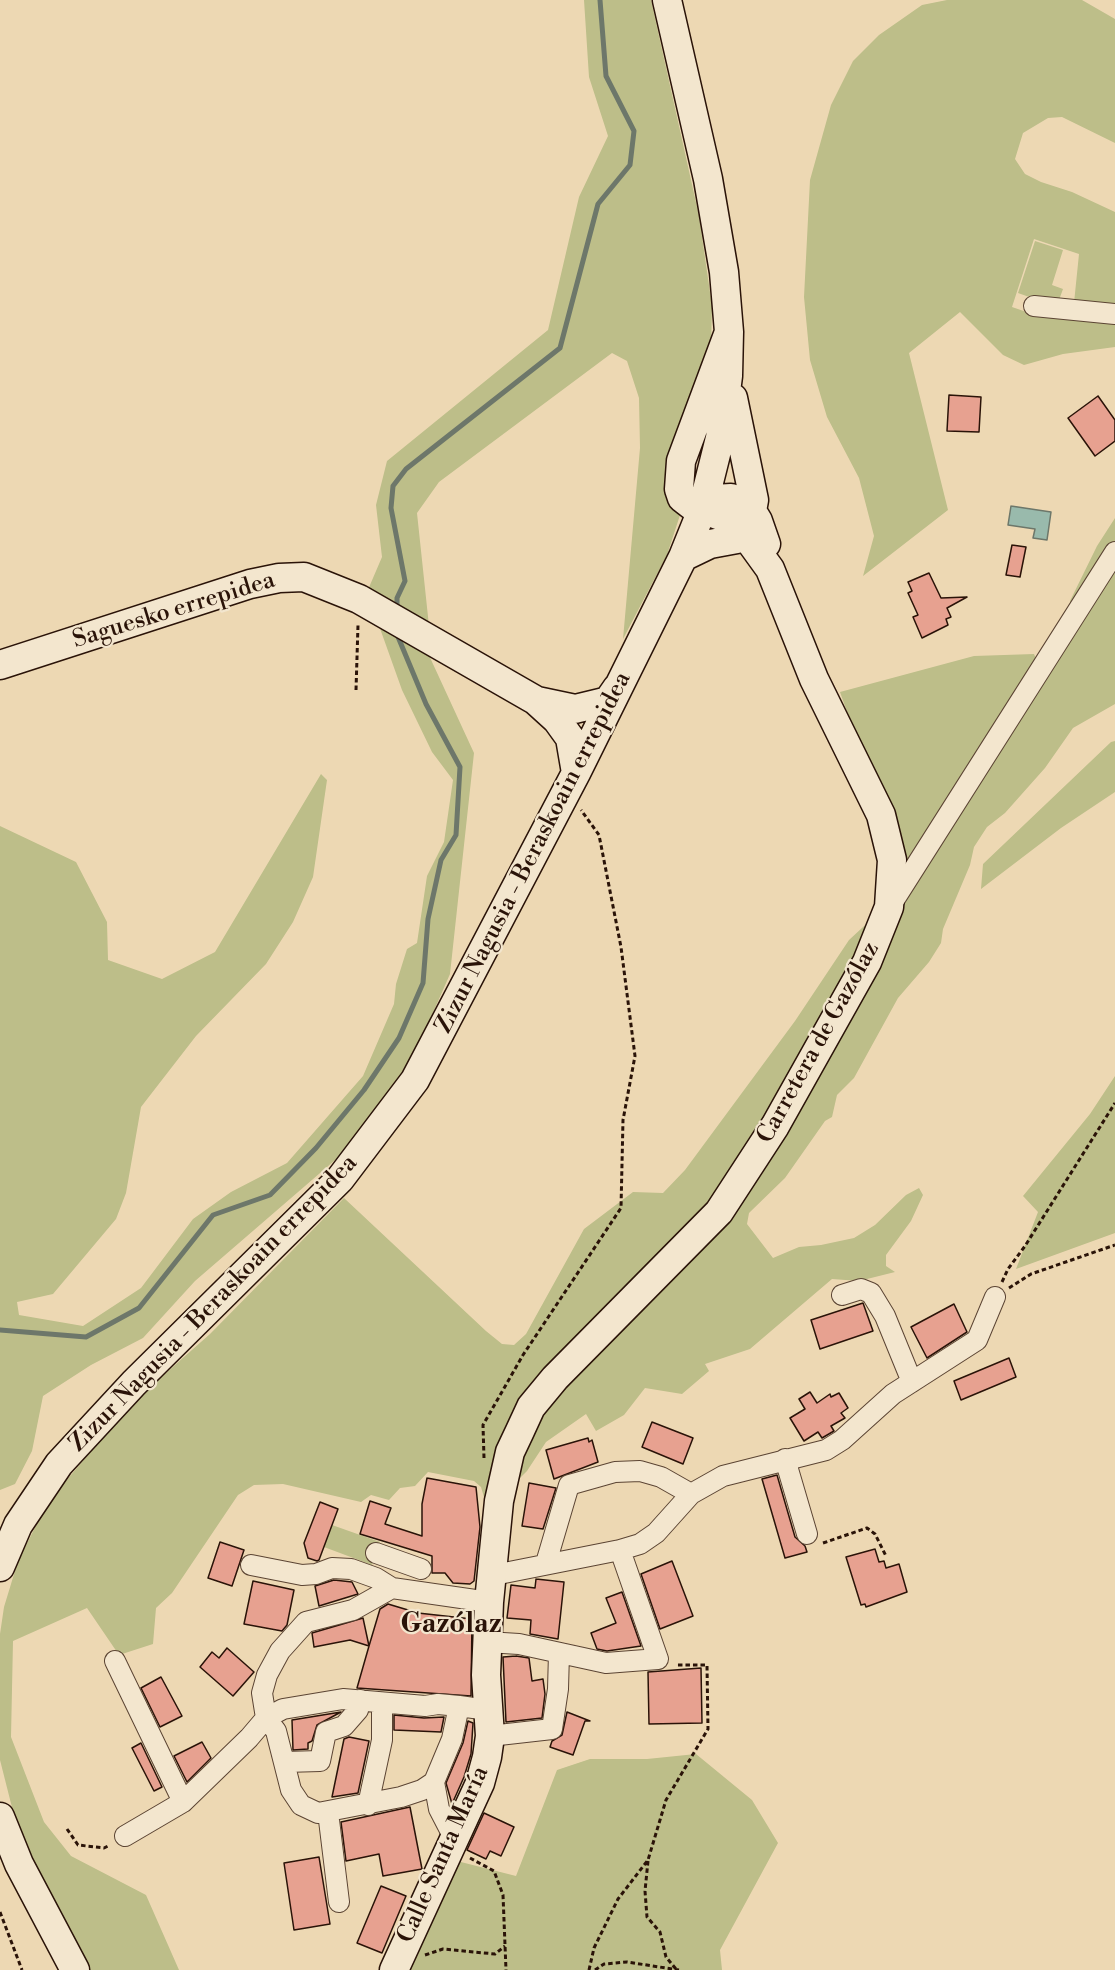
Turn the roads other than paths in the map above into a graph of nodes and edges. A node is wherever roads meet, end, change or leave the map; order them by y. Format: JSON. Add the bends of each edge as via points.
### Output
{"nodes":[{"id":1,"x":667,"y":0,"type":"edge"},
{"id":2,"x":1034,"y":306,"type":"dead end"},
{"id":3,"x":1115,"y":314,"type":"edge"},
{"id":4,"x":729,"y":332,"type":"junction"},
{"id":5,"x":728,"y":376,"type":"junction"},
{"id":6,"x":702,"y":510,"type":"junction"},
{"id":7,"x":748,"y":521,"type":"junction"},
{"id":8,"x":1115,"y":552,"type":"edge"},
{"id":9,"x":683,"y":557,"type":"junction"},
{"id":10,"x":0,"y":665,"type":"edge"},
{"id":11,"x":622,"y":681,"type":"junction"},
{"id":12,"x":544,"y":708,"type":"junction"},
{"id":13,"x":595,"y":733,"type":"junction"},
{"id":14,"x":571,"y":781,"type":"junction"},
{"id":15,"x":889,"y":907,"type":"junction"},
{"id":16,"x":842,"y":1295,"type":"dead end"},
{"id":17,"x":995,"y":1297,"type":"road end"},
{"id":18,"x":912,"y":1382,"type":"junction"},
{"id":19,"x":510,"y":1452,"type":"joint"},
{"id":20,"x":785,"y":1459,"type":"junction"},
{"id":21,"x":691,"y":1494,"type":"junction"},
{"id":22,"x":807,"y":1534,"type":"road end"},
{"id":23,"x":620,"y":1550,"type":"junction"},
{"id":24,"x":376,"y":1553,"type":"dead end"},
{"id":25,"x":546,"y":1563,"type":"junction"},
{"id":26,"x":251,"y":1565,"type":"dead end"},
{"id":27,"x":0,"y":1568,"type":"edge"},
{"id":28,"x":494,"y":1575,"type":"junction"},
{"id":29,"x":392,"y":1588,"type":"junction"},
{"id":30,"x":418,"y":1593,"type":"junction"},
{"id":31,"x":489,"y":1602,"type":"junction"},
{"id":32,"x":487,"y":1642,"type":"junction"},
{"id":33,"x":559,"y":1653,"type":"junction"},
{"id":34,"x":115,"y":1661,"type":"dead end"},
{"id":35,"x":361,"y":1700,"type":"junction"},
{"id":36,"x":382,"y":1703,"type":"junction"},
{"id":37,"x":459,"y":1706,"type":"junction"},
{"id":38,"x":266,"y":1718,"type":"junction"},
{"id":39,"x":489,"y":1723,"type":"junction"},
{"id":40,"x":285,"y":1762,"type":"junction"},
{"id":41,"x":434,"y":1782,"type":"junction"},
{"id":42,"x":183,"y":1802,"type":"junction"},
{"id":43,"x":368,"y":1805,"type":"junction"},
{"id":44,"x":328,"y":1812,"type":"junction"},
{"id":45,"x":0,"y":1817,"type":"edge"},
{"id":46,"x":125,"y":1836,"type":"road end"},
{"id":47,"x":451,"y":1844,"type":"junction"},
{"id":48,"x":339,"y":1902,"type":"dead end"},
{"id":49,"x":406,"y":1963,"type":"edge"},
{"id":50,"x":75,"y":1970,"type":"edge"}],
"edges":[{"from":1,"to":4,"type":"street","name":"Zizur Nagusia - Beraskoain errepidea","via":[[708,179],[724,272]]},
{"from":2,"to":3,"type":"street"},
{"from":4,"to":5,"type":"street","name":"Zizur Nagusia - Beraskoain errepidea"},
{"from":4,"to":6,"type":"street","via":[[689,436],[678,479],[682,498]]},
{"from":5,"to":6,"type":"street","name":"Zizur Nagusia - Beraskoain errepidea","via":[[720,438]]},
{"from":5,"to":7,"type":"street","via":[[754,500]]},
{"from":6,"to":7,"type":"street","via":[[715,498],[731,498]]},
{"from":6,"to":9,"type":"street","name":"Zizur Nagusia - Beraskoain errepidea"},
{"from":7,"to":9,"type":"street","via":[[737,539],[710,544]]},
{"from":7,"to":15,"type":"street","name":"Carretera de Gazólaz","via":[[810,670],[881,815],[892,860]]},
{"from":8,"to":15,"type":"street","via":[[1052,640]]},
{"from":9,"to":11,"type":"street","name":"Zizur Nagusia - Beraskoain errepidea"},
{"from":10,"to":12,"type":"street","name":"Saguesko errepidea","via":[[250,584],[304,577],[371,605]]},
{"from":11,"to":12,"type":"street","via":[[608,701],[575,710]]},
{"from":11,"to":13,"type":"street","name":"Zizur Nagusia - Beraskoain errepidea"},
{"from":12,"to":13,"type":"street","via":[[585,733]]},
{"from":12,"to":14,"type":"street","via":[[570,738]]},
{"from":13,"to":14,"type":"street","name":"Zizur Nagusia - Beraskoain errepidea"},
{"from":14,"to":27,"type":"street","name":"Zizur Nagusia - Beraskoain errepidea","via":[[415,1080],[340,1179],[134,1383],[59,1464],[18,1525]]},
{"from":15,"to":19,"type":"street","name":"Carretera de Gazólaz","via":[[867,962],[744,1177],[719,1212],[555,1378],[531,1407]]},
{"from":16,"to":18,"type":"street","via":[[861,1289],[871,1293],[885,1316]]},
{"from":17,"to":18,"type":"street","via":[[977,1340]]},
{"from":18,"to":20,"type":"street","via":[[826,1450]]},
{"from":19,"to":28,"type":"street","name":"Calle Santa María","via":[[499,1501]]},
{"from":20,"to":21,"type":"street","via":[[723,1476]]},
{"from":20,"to":22,"type":"street"},
{"from":21,"to":23,"type":"street","via":[[656,1533],[640,1544]]},
{"from":21,"to":25,"type":"street","via":[[661,1477],[640,1471],[615,1472],[569,1485]]},
{"from":23,"to":25,"type":"street"},
{"from":23,"to":33,"type":"street","via":[[658,1659],[606,1664]]},
{"from":24,"to":30,"type":"street","via":[[422,1565]]},
{"from":25,"to":28,"type":"street"},
{"from":26,"to":29,"type":"street","via":[[302,1575],[332,1568],[351,1569]]},
{"from":28,"to":31,"type":"street","name":"Calle Santa María"},
{"from":29,"to":30,"type":"street"},
{"from":29,"to":38,"type":"street","via":[[365,1605],[316,1618],[302,1626],[280,1651],[267,1675],[262,1693]]},
{"from":30,"to":31,"type":"street"},
{"from":31,"to":32,"type":"street","name":"Calle Santa María"},
{"from":32,"to":33,"type":"street"},
{"from":32,"to":39,"type":"street","name":"Calle Santa María"},
{"from":33,"to":39,"type":"street","via":[[552,1729]]},
{"from":34,"to":42,"type":"street"},
{"from":35,"to":36,"type":"street"},
{"from":35,"to":38,"type":"street","via":[[343,1698],[283,1709]]},
{"from":35,"to":40,"type":"street","via":[[344,1726],[326,1732],[320,1761]]},
{"from":36,"to":37,"type":"street"},
{"from":36,"to":43,"type":"street","via":[[382,1740]]},
{"from":37,"to":39,"type":"street"},
{"from":37,"to":41,"type":"street","via":[[452,1739]]},
{"from":38,"to":40,"type":"street","via":[[276,1731]]},
{"from":38,"to":42,"type":"street","via":[[220,1769]]},
{"from":39,"to":47,"type":"street","name":"Calle Santa María","via":[[480,1783]]},
{"from":40,"to":44,"type":"street","via":[[291,1790],[301,1805],[318,1813]]},
{"from":41,"to":43,"type":"street","via":[[422,1790]]},
{"from":41,"to":47,"type":"street"},
{"from":42,"to":46,"type":"street"},
{"from":43,"to":44,"type":"street"},
{"from":44,"to":48,"type":"street"},
{"from":45,"to":50,"type":"street","via":[[19,1864]]},
{"from":47,"to":49,"type":"street","name":"Calle Santa María"}]}
